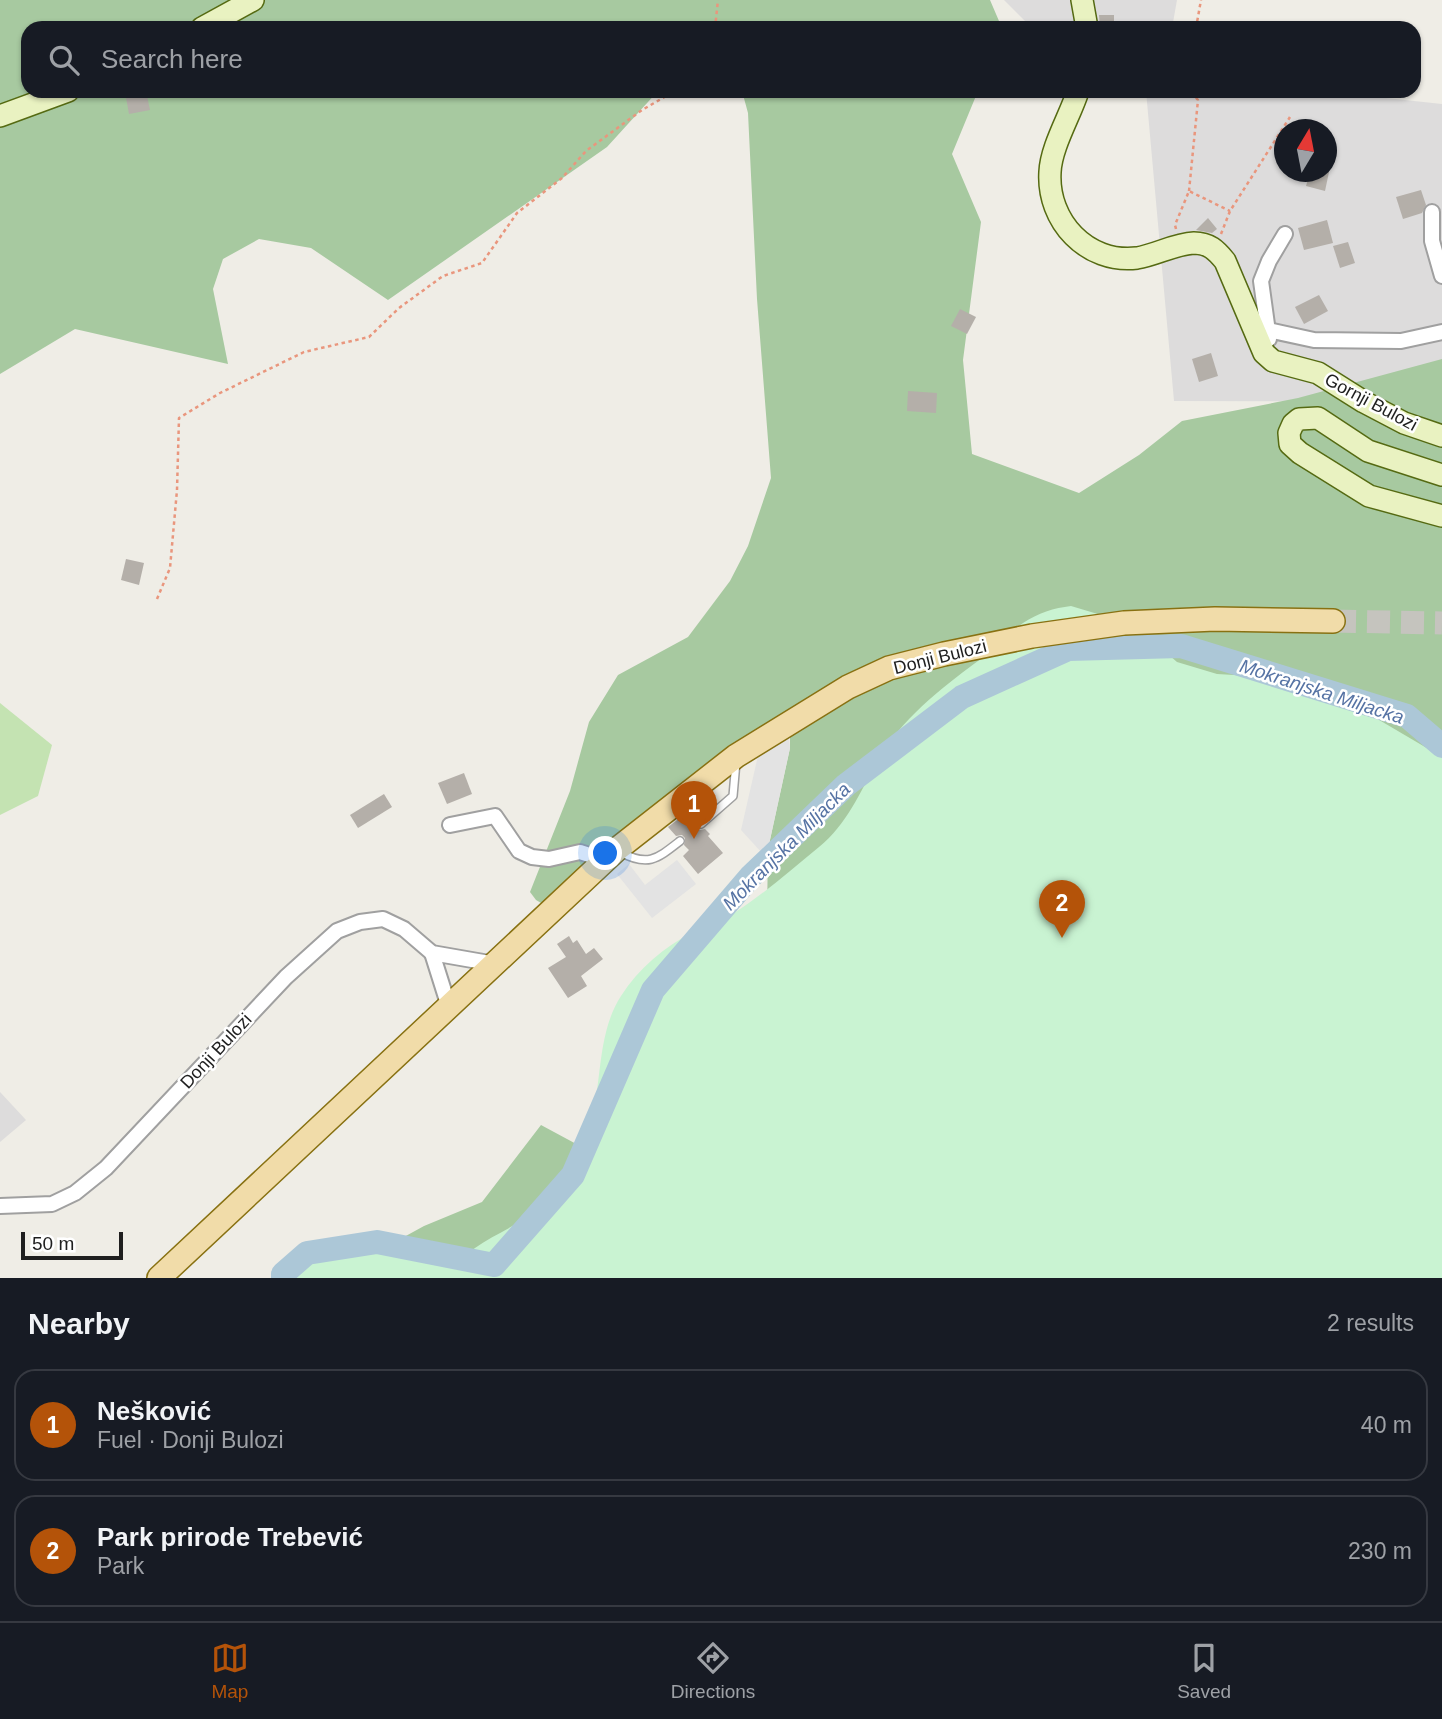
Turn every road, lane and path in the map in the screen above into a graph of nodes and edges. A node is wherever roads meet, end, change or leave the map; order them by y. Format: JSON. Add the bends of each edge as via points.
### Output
{"nodes":[{"id":1,"x":253,"y":0,"type":"edge"},
{"id":2,"x":718,"y":0,"type":"edge"},
{"id":3,"x":1082,"y":0,"type":"edge"},
{"id":4,"x":1201,"y":0,"type":"edge"},
{"id":5,"x":215,"y":21,"type":"edge"},
{"id":6,"x":716,"y":21,"type":"edge"},
{"id":7,"x":1086,"y":21,"type":"edge"},
{"id":8,"x":1197,"y":21,"type":"edge"},
{"id":9,"x":49,"y":98,"type":"edge"},
{"id":10,"x":663,"y":98,"type":"edge"},
{"id":11,"x":1075,"y":98,"type":"edge"},
{"id":12,"x":1196,"y":98,"type":"edge"},
{"id":13,"x":0,"y":116,"type":"edge"},
{"id":14,"x":1290,"y":117,"type":"dead end"},
{"id":15,"x":1189,"y":191,"type":"junction"},
{"id":16,"x":1230,"y":211,"type":"junction"},
{"id":17,"x":1432,"y":212,"type":"dead end"},
{"id":18,"x":1285,"y":234,"type":"dead end"},
{"id":19,"x":1183,"y":245,"type":"junction"},
{"id":20,"x":1215,"y":248,"type":"junction"},
{"id":21,"x":1442,"y":276,"type":"edge"},
{"id":22,"x":1268,"y":330,"type":"junction"},
{"id":23,"x":1442,"y":332,"type":"edge"},
{"id":24,"x":1273,"y":361,"type":"junction"},
{"id":25,"x":1442,"y":436,"type":"edge"},
{"id":26,"x":1442,"y":475,"type":"edge"},
{"id":27,"x":1442,"y":516,"type":"edge"},
{"id":28,"x":157,"y":598,"type":"dead end"},
{"id":29,"x":1333,"y":621,"type":"tunnel mouth"},
{"id":30,"x":736,"y":756,"type":"junction"},
{"id":31,"x":701,"y":824,"type":"dead end"},
{"id":32,"x":450,"y":825,"type":"dead end"},
{"id":33,"x":681,"y":841,"type":"dead end"},
{"id":34,"x":610,"y":855,"type":"junction"},
{"id":35,"x":432,"y":953,"type":"junction"},
{"id":36,"x":495,"y":964,"type":"junction"},
{"id":37,"x":449,"y":1007,"type":"junction"},
{"id":38,"x":0,"y":1206,"type":"edge"},
{"id":39,"x":159,"y":1278,"type":"edge"}],
"edges":[{"from":1,"to":5,"type":"street"},
{"from":2,"to":6,"type":"path"},
{"from":3,"to":7,"type":"street"},
{"from":4,"to":8,"type":"path"},
{"from":9,"to":13,"type":"street"},
{"from":10,"to":28,"type":"path","via":[[586,151],[562,178],[516,213],[482,263],[443,276],[369,337],[304,352],[179,418],[170,568]]},
{"from":11,"to":19,"type":"street","via":[[1049,172],[1054,206],[1067,230],[1098,253],[1114,257],[1144,257]]},
{"from":12,"to":15,"type":"path"},
{"from":14,"to":16,"type":"path"},
{"from":15,"to":16,"type":"path"},
{"from":15,"to":19,"type":"path","via":[[1175,225]]},
{"from":16,"to":20,"type":"path"},
{"from":17,"to":21,"type":"street","via":[[1432,241]]},
{"from":18,"to":22,"type":"street","via":[[1261,281]]},
{"from":19,"to":20,"type":"street"},
{"from":20,"to":24,"type":"street","via":[[1264,353]]},
{"from":22,"to":23,"type":"street","via":[[1314,340],[1364,341],[1401,341]]},
{"from":22,"to":24,"type":"street"},
{"from":24,"to":25,"type":"street","name":"Gornji Bulozi","via":[[1318,373],[1404,423]]},
{"from":26,"to":27,"type":"street","via":[[1368,452],[1318,418],[1300,419],[1289,433],[1290,444],[1300,453],[1359,491]]},
{"from":29,"to":30,"type":"main road","name":"Donji Bulozi","via":[[1125,623],[944,654],[889,668],[848,687]]},
{"from":30,"to":31,"type":"lane","via":[[733,796]]},
{"from":30,"to":34,"type":"main road","name":"Donji Bulozi"},
{"from":32,"to":34,"type":"street","via":[[495,816],[519,851],[532,857],[549,859],[580,852]]},
{"from":33,"to":34,"type":"lane","via":[[647,861]]},
{"from":34,"to":36,"type":"main road","name":"Donji Bulozi"},
{"from":35,"to":36,"type":"street"},
{"from":35,"to":37,"type":"street"},
{"from":35,"to":38,"type":"street","name":"Donji Bulozi","via":[[404,929],[383,919],[337,931],[286,976],[106,1168],[75,1193],[52,1204]]},
{"from":36,"to":37,"type":"main road","name":"Donji Bulozi"},
{"from":37,"to":39,"type":"main road","name":"Donji Bulozi"}]}
